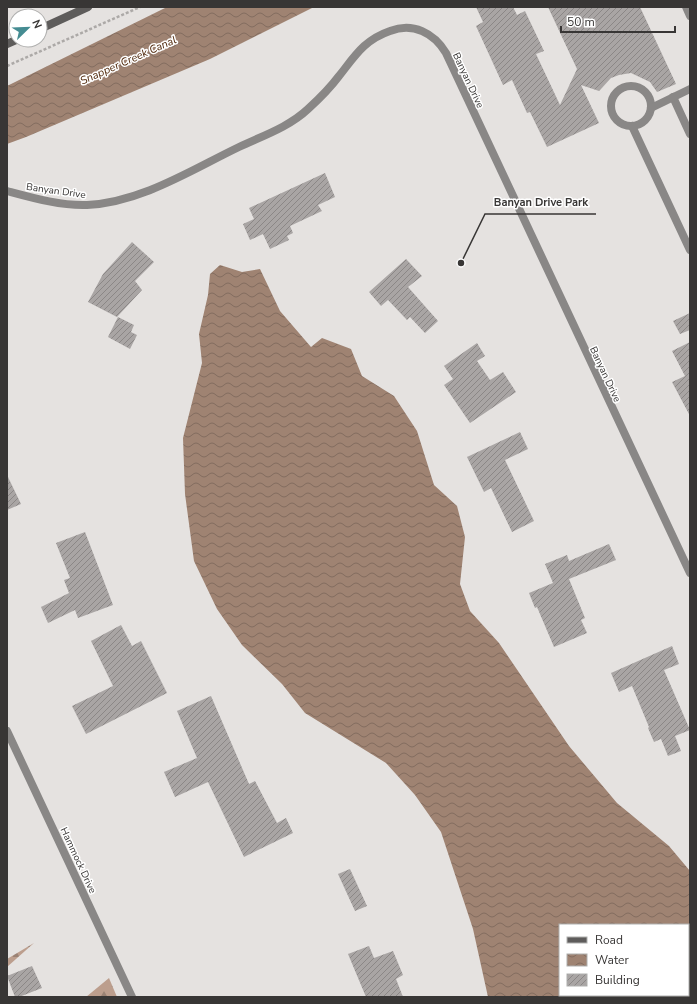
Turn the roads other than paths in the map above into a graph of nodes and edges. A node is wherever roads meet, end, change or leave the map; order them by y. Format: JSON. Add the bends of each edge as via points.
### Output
{"nodes":[{"id":1,"x":88,"y":7,"type":"edge"},
{"id":2,"x":686,"y":7,"type":"edge"},
{"id":3,"x":690,"y":16,"type":"edge"},
{"id":4,"x":48,"y":25,"type":"edge"},
{"id":5,"x":690,"y":89,"type":"edge"},
{"id":6,"x":673,"y":97,"type":"junction"},
{"id":7,"x":650,"y":108,"type":"junction"},
{"id":8,"x":632,"y":126,"type":"junction"},
{"id":9,"x":690,"y":134,"type":"edge"},
{"id":10,"x":7,"y":191,"type":"edge"},
{"id":11,"x":690,"y":250,"type":"edge"},
{"id":12,"x":690,"y":573,"type":"edge"},
{"id":13,"x":7,"y":731,"type":"edge"},
{"id":14,"x":132,"y":997,"type":"edge"}],
"edges":[{"from":1,"to":4,"type":"main road"},
{"from":2,"to":3,"type":"street"},
{"from":5,"to":6,"type":"street"},
{"from":6,"to":7,"type":"street"},
{"from":6,"to":9,"type":"street"},
{"from":7,"to":8,"type":"street","via":[[642,122]]},
{"from":7,"to":8,"type":"street","via":[[650,101],[642,90],[629,86],[616,92],[610,104],[614,117],[619,122]]},
{"from":8,"to":11,"type":"street"},
{"from":10,"to":12,"type":"street","name":"Banyan Drive","via":[[38,199],[80,205],[110,202],[147,192],[299,116],[332,85],[353,56],[377,37],[400,28],[425,31],[439,42],[446,53]]},
{"from":13,"to":14,"type":"street","name":"Hammock Drive"}]}
